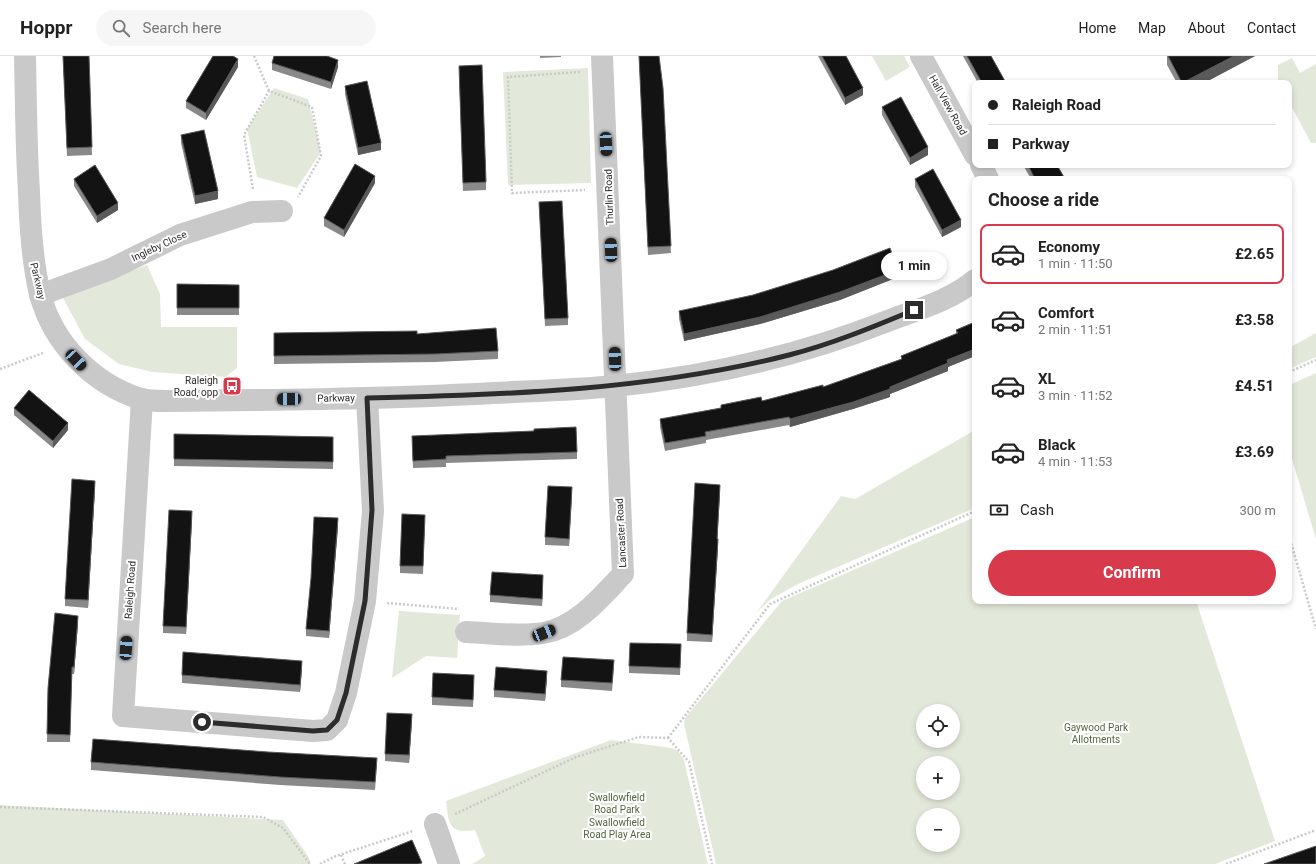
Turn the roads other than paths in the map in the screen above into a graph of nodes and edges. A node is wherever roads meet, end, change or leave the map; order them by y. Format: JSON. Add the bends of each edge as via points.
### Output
{"nodes":[{"id":1,"x":25,"y":56,"type":"edge"},
{"id":2,"x":921,"y":56,"type":"edge"},
{"id":3,"x":602,"y":63,"type":"edge"},
{"id":4,"x":972,"y":150,"type":"edge"},
{"id":5,"x":282,"y":211,"type":"road end"},
{"id":6,"x":972,"y":283,"type":"edge"},
{"id":7,"x":40,"y":295,"type":"junction"},
{"id":8,"x":615,"y":386,"type":"junction"},
{"id":9,"x":367,"y":398,"type":"junction"},
{"id":10,"x":142,"y":399,"type":"junction"},
{"id":11,"x":466,"y":632,"type":"road end"},
{"id":12,"x":434,"y":824,"type":"road end"},
{"id":13,"x":449,"y":864,"type":"edge"}],
"edges":[{"from":1,"to":7,"type":"street","name":"Parkway","via":[[31,246]]},
{"from":2,"to":4,"type":"street","name":"Hall View Road"},
{"from":3,"to":8,"type":"street","name":"Thurlin Road"},
{"from":5,"to":7,"type":"street","name":"Ingleby Close","via":[[252,212],[180,235],[111,269]]},
{"from":6,"to":8,"type":"street","name":"Parkway","via":[[936,302],[847,337],[791,355],[719,371]]},
{"from":7,"to":10,"type":"street","name":"Parkway","via":[[60,338],[82,366],[109,384]]},
{"from":8,"to":9,"type":"street","name":"Parkway","via":[[430,397]]},
{"from":8,"to":11,"type":"street","name":"Lancaster Road","via":[[623,574],[588,610],[567,624],[544,633],[523,635]]},
{"from":9,"to":10,"type":"street","name":"Parkway","via":[[166,401]]},
{"from":9,"to":10,"type":"street","name":"Raleigh Road","via":[[372,510],[365,601],[346,693],[337,720],[327,730],[313,731],[123,716]]},
{"from":12,"to":13,"type":"street"}]}
